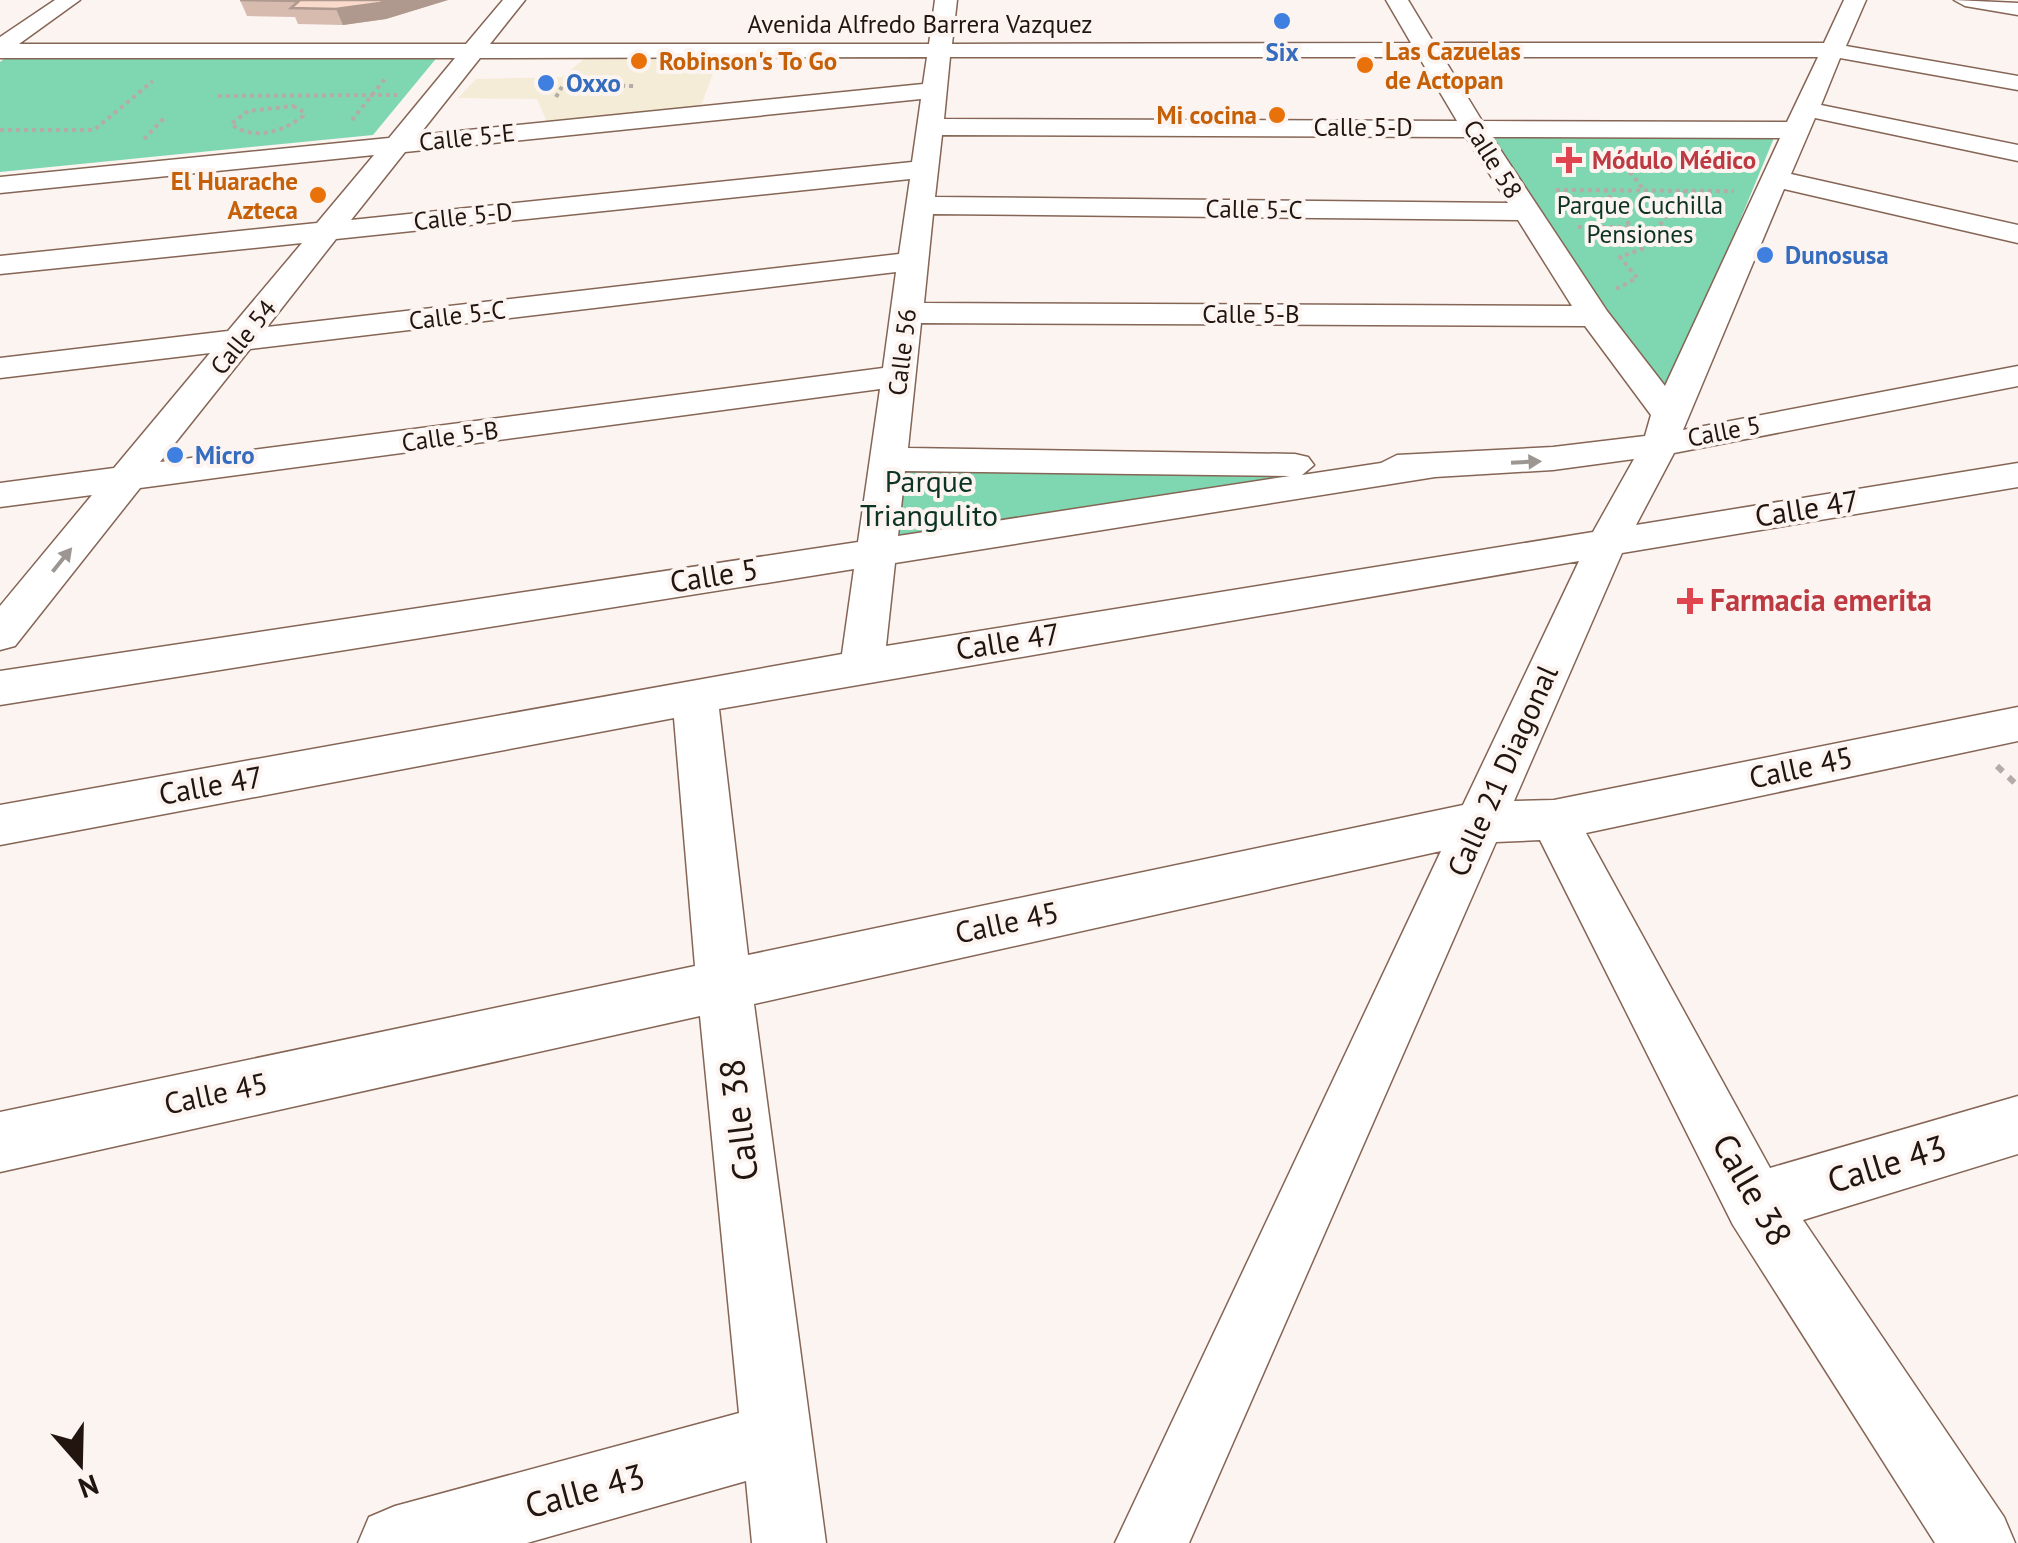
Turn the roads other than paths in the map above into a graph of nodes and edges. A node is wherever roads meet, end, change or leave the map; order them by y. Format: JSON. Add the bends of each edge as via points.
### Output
{"nodes":[{"id":1,"x":68,"y":0,"type":"edge"},
{"id":2,"x":514,"y":0,"type":"edge"},
{"id":3,"x":946,"y":0,"type":"edge"},
{"id":4,"x":1397,"y":0,"type":"edge"},
{"id":5,"x":1966,"y":0,"type":"edge"},
{"id":6,"x":2018,"y":9,"type":"edge"},
{"id":7,"x":1845,"y":19,"type":"edge"},
{"id":8,"x":1422,"y":41,"type":"junction"},
{"id":9,"x":4,"y":42,"type":"edge"},
{"id":10,"x":942,"y":45,"type":"junction"},
{"id":11,"x":483,"y":48,"type":"junction"},
{"id":12,"x":728,"y":52,"type":"junction"},
{"id":13,"x":2018,"y":70,"type":"edge"},
{"id":14,"x":2018,"y":83,"type":"edge"},
{"id":15,"x":934,"y":90,"type":"junction"},
{"id":16,"x":710,"y":95,"type":"junction"},
{"id":17,"x":431,"y":104,"type":"junction"},
{"id":18,"x":1800,"y":120,"type":"junction"},
{"id":19,"x":1472,"y":126,"type":"junction"},
{"id":20,"x":931,"y":128,"type":"junction"},
{"id":21,"x":531,"y":130,"type":"junction"},
{"id":22,"x":400,"y":144,"type":"junction"},
{"id":23,"x":2018,"y":153,"type":"edge"},
{"id":24,"x":926,"y":169,"type":"junction"},
{"id":25,"x":1761,"y":184,"type":"junction"},
{"id":26,"x":0,"y":185,"type":"edge"},
{"id":27,"x":921,"y":205,"type":"junction"},
{"id":28,"x":1532,"y":219,"type":"junction"},
{"id":29,"x":330,"y":230,"type":"junction"},
{"id":30,"x":2018,"y":234,"type":"edge"},
{"id":31,"x":914,"y":261,"type":"junction"},
{"id":32,"x":0,"y":265,"type":"edge"},
{"id":33,"x":1590,"y":311,"type":"junction"},
{"id":34,"x":907,"y":313,"type":"junction"},
{"id":35,"x":240,"y":340,"type":"junction"},
{"id":36,"x":0,"y":368,"type":"edge"},
{"id":37,"x":899,"y":376,"type":"junction"},
{"id":38,"x":2018,"y":376,"type":"edge"},
{"id":39,"x":1665,"y":429,"type":"junction"},
{"id":40,"x":889,"y":459,"type":"junction"},
{"id":41,"x":1428,"y":467,"type":"junction"},
{"id":42,"x":2018,"y":475,"type":"edge"},
{"id":43,"x":128,"y":478,"type":"junction"},
{"id":44,"x":0,"y":495,"type":"edge"},
{"id":45,"x":1608,"y":542,"type":"junction"},
{"id":46,"x":876,"y":550,"type":"junction"},
{"id":47,"x":0,"y":635,"type":"edge"},
{"id":48,"x":862,"y":666,"type":"junction"},
{"id":49,"x":0,"y":688,"type":"edge"},
{"id":50,"x":695,"y":696,"type":"junction"},
{"id":51,"x":2018,"y":724,"type":"edge"},
{"id":52,"x":1554,"y":820,"type":"junction"},
{"id":53,"x":1480,"y":822,"type":"junction"},
{"id":54,"x":0,"y":825,"type":"edge"},
{"id":55,"x":724,"y":983,"type":"junction"},
{"id":56,"x":2018,"y":1125,"type":"edge"},
{"id":57,"x":0,"y":1142,"type":"edge"},
{"id":58,"x":1755,"y":1203,"type":"junction"},
{"id":59,"x":776,"y":1438,"type":"junction"},
{"id":60,"x":394,"y":1543,"type":"edge"},
{"id":61,"x":789,"y":1543,"type":"edge"},
{"id":62,"x":1152,"y":1543,"type":"edge"},
{"id":63,"x":1978,"y":1543,"type":"edge"}],
"edges":[{"from":1,"to":9,"type":"street"},
{"from":2,"to":11,"type":"street","name":"Calle 54"},
{"from":3,"to":10,"type":"street","name":"Calle 56"},
{"from":4,"to":8,"type":"street","name":"Calle 58"},
{"from":5,"to":6,"type":"street"},
{"from":7,"to":8,"type":"street","name":"Avenida Alfredo Barrera Vazquez"},
{"from":7,"to":13,"type":"street","name":"Avenida Alfredo Barrera Vazquez"},
{"from":7,"to":14,"type":"street","name":"Avenida Alfredo Barrera Vazquez"},
{"from":7,"to":18,"type":"street","name":"Calle 21 Diagonal"},
{"from":8,"to":10,"type":"street","name":"Avenida Alfredo Barrera Vazquez"},
{"from":8,"to":19,"type":"street","name":"Calle 58"},
{"from":9,"to":11,"type":"street","name":"Avenida Alfredo Barrera Vazquez"},
{"from":10,"to":11,"type":"street","name":"Avenida Alfredo Barrera Vazquez"},
{"from":10,"to":12,"type":"street","name":"Avenida Alfredo Barrera Vazquez"},
{"from":10,"to":15,"type":"street","name":"Calle 56"},
{"from":11,"to":12,"type":"street","name":"Avenida Alfredo Barrera Vazquez","via":[[505,68],[558,67],[596,52]]},
{"from":11,"to":17,"type":"street","name":"Calle 54"},
{"from":12,"to":16,"type":"street"},
{"from":15,"to":16,"type":"street","name":"Calle 5-E"},
{"from":15,"to":20,"type":"street","name":"Calle 56"},
{"from":16,"to":21,"type":"street","name":"Calle 5-E"},
{"from":17,"to":21,"type":"street","via":[[516,111]]},
{"from":17,"to":22,"type":"street","name":"Calle 54"},
{"from":18,"to":19,"type":"street","name":"Calle 5-D"},
{"from":18,"to":23,"type":"street","name":"Calle 5-D"},
{"from":18,"to":25,"type":"street","name":"Calle 21 Diagonal"},
{"from":19,"to":20,"type":"street","name":"Calle 5-D"},
{"from":19,"to":28,"type":"street","name":"Calle 58"},
{"from":20,"to":24,"type":"street","name":"Calle 56"},
{"from":21,"to":22,"type":"street","name":"Calle 5-E"},
{"from":22,"to":26,"type":"street","name":"Calle 5-E"},
{"from":22,"to":29,"type":"street","name":"Calle 54"},
{"from":24,"to":27,"type":"street","name":"Calle 56"},
{"from":24,"to":29,"type":"street","name":"Calle 5-D"},
{"from":25,"to":30,"type":"street"},
{"from":25,"to":39,"type":"street","name":"Calle 21 Diagonal"},
{"from":27,"to":28,"type":"street","name":"Calle 5-C"},
{"from":27,"to":31,"type":"street","name":"Calle 56"},
{"from":28,"to":33,"type":"street","name":"Calle 58"},
{"from":29,"to":32,"type":"street","name":"Calle 5-D"},
{"from":29,"to":35,"type":"street","name":"Calle 54"},
{"from":31,"to":34,"type":"street","name":"Calle 56"},
{"from":31,"to":35,"type":"street","name":"Calle 5-C"},
{"from":33,"to":34,"type":"street","name":"Calle 5-B"},
{"from":33,"to":39,"type":"street","name":"Calle 58"},
{"from":34,"to":37,"type":"street","name":"Calle 56"},
{"from":35,"to":36,"type":"street","name":"Calle 5-C"},
{"from":35,"to":43,"type":"street","name":"Calle 54"},
{"from":37,"to":40,"type":"street","name":"Calle 56"},
{"from":37,"to":43,"type":"street","name":"Calle 5-B"},
{"from":38,"to":39,"type":"street","name":"Calle 5"},
{"from":41,"to":39,"type":"street","name":"Calle 5","one_way":true,"via":[[1544,460]]},
{"from":39,"to":45,"type":"street","name":"Calle 21 Diagonal"},
{"from":40,"to":41,"type":"street","name":"Calle 5"},
{"from":40,"to":46,"type":"street","name":"Calle 56"},
{"from":41,"to":46,"type":"street","name":"Calle 5"},
{"from":42,"to":45,"type":"street","name":"Calle 47"},
{"from":43,"to":44,"type":"street","name":"Calle 5-B"},
{"from":47,"to":43,"type":"street","name":"Calle 54","one_way":true},
{"from":45,"to":48,"type":"street","name":"Calle 47"},
{"from":45,"to":53,"type":"street","name":"Calle 21 Diagonal"},
{"from":46,"to":48,"type":"street","name":"Calle 56"},
{"from":46,"to":49,"type":"street","name":"Calle 5"},
{"from":48,"to":50,"type":"street","name":"Calle 47"},
{"from":50,"to":54,"type":"street","name":"Calle 47"},
{"from":50,"to":55,"type":"street","name":"Calle 38"},
{"from":51,"to":52,"type":"street","name":"Calle 45"},
{"from":52,"to":53,"type":"street","name":"Calle 45"},
{"from":52,"to":58,"type":"street","name":"Calle 38"},
{"from":53,"to":55,"type":"street","name":"Calle 45"},
{"from":53,"to":62,"type":"street","name":"Calle 21 Diagonal"},
{"from":55,"to":57,"type":"street","name":"Calle 45"},
{"from":55,"to":59,"type":"street","name":"Calle 38"},
{"from":56,"to":58,"type":"street","name":"Calle 43"},
{"from":58,"to":63,"type":"street","name":"Calle 38"},
{"from":59,"to":60,"type":"street","name":"Calle 43"},
{"from":59,"to":61,"type":"street","name":"Calle 38"}]}
